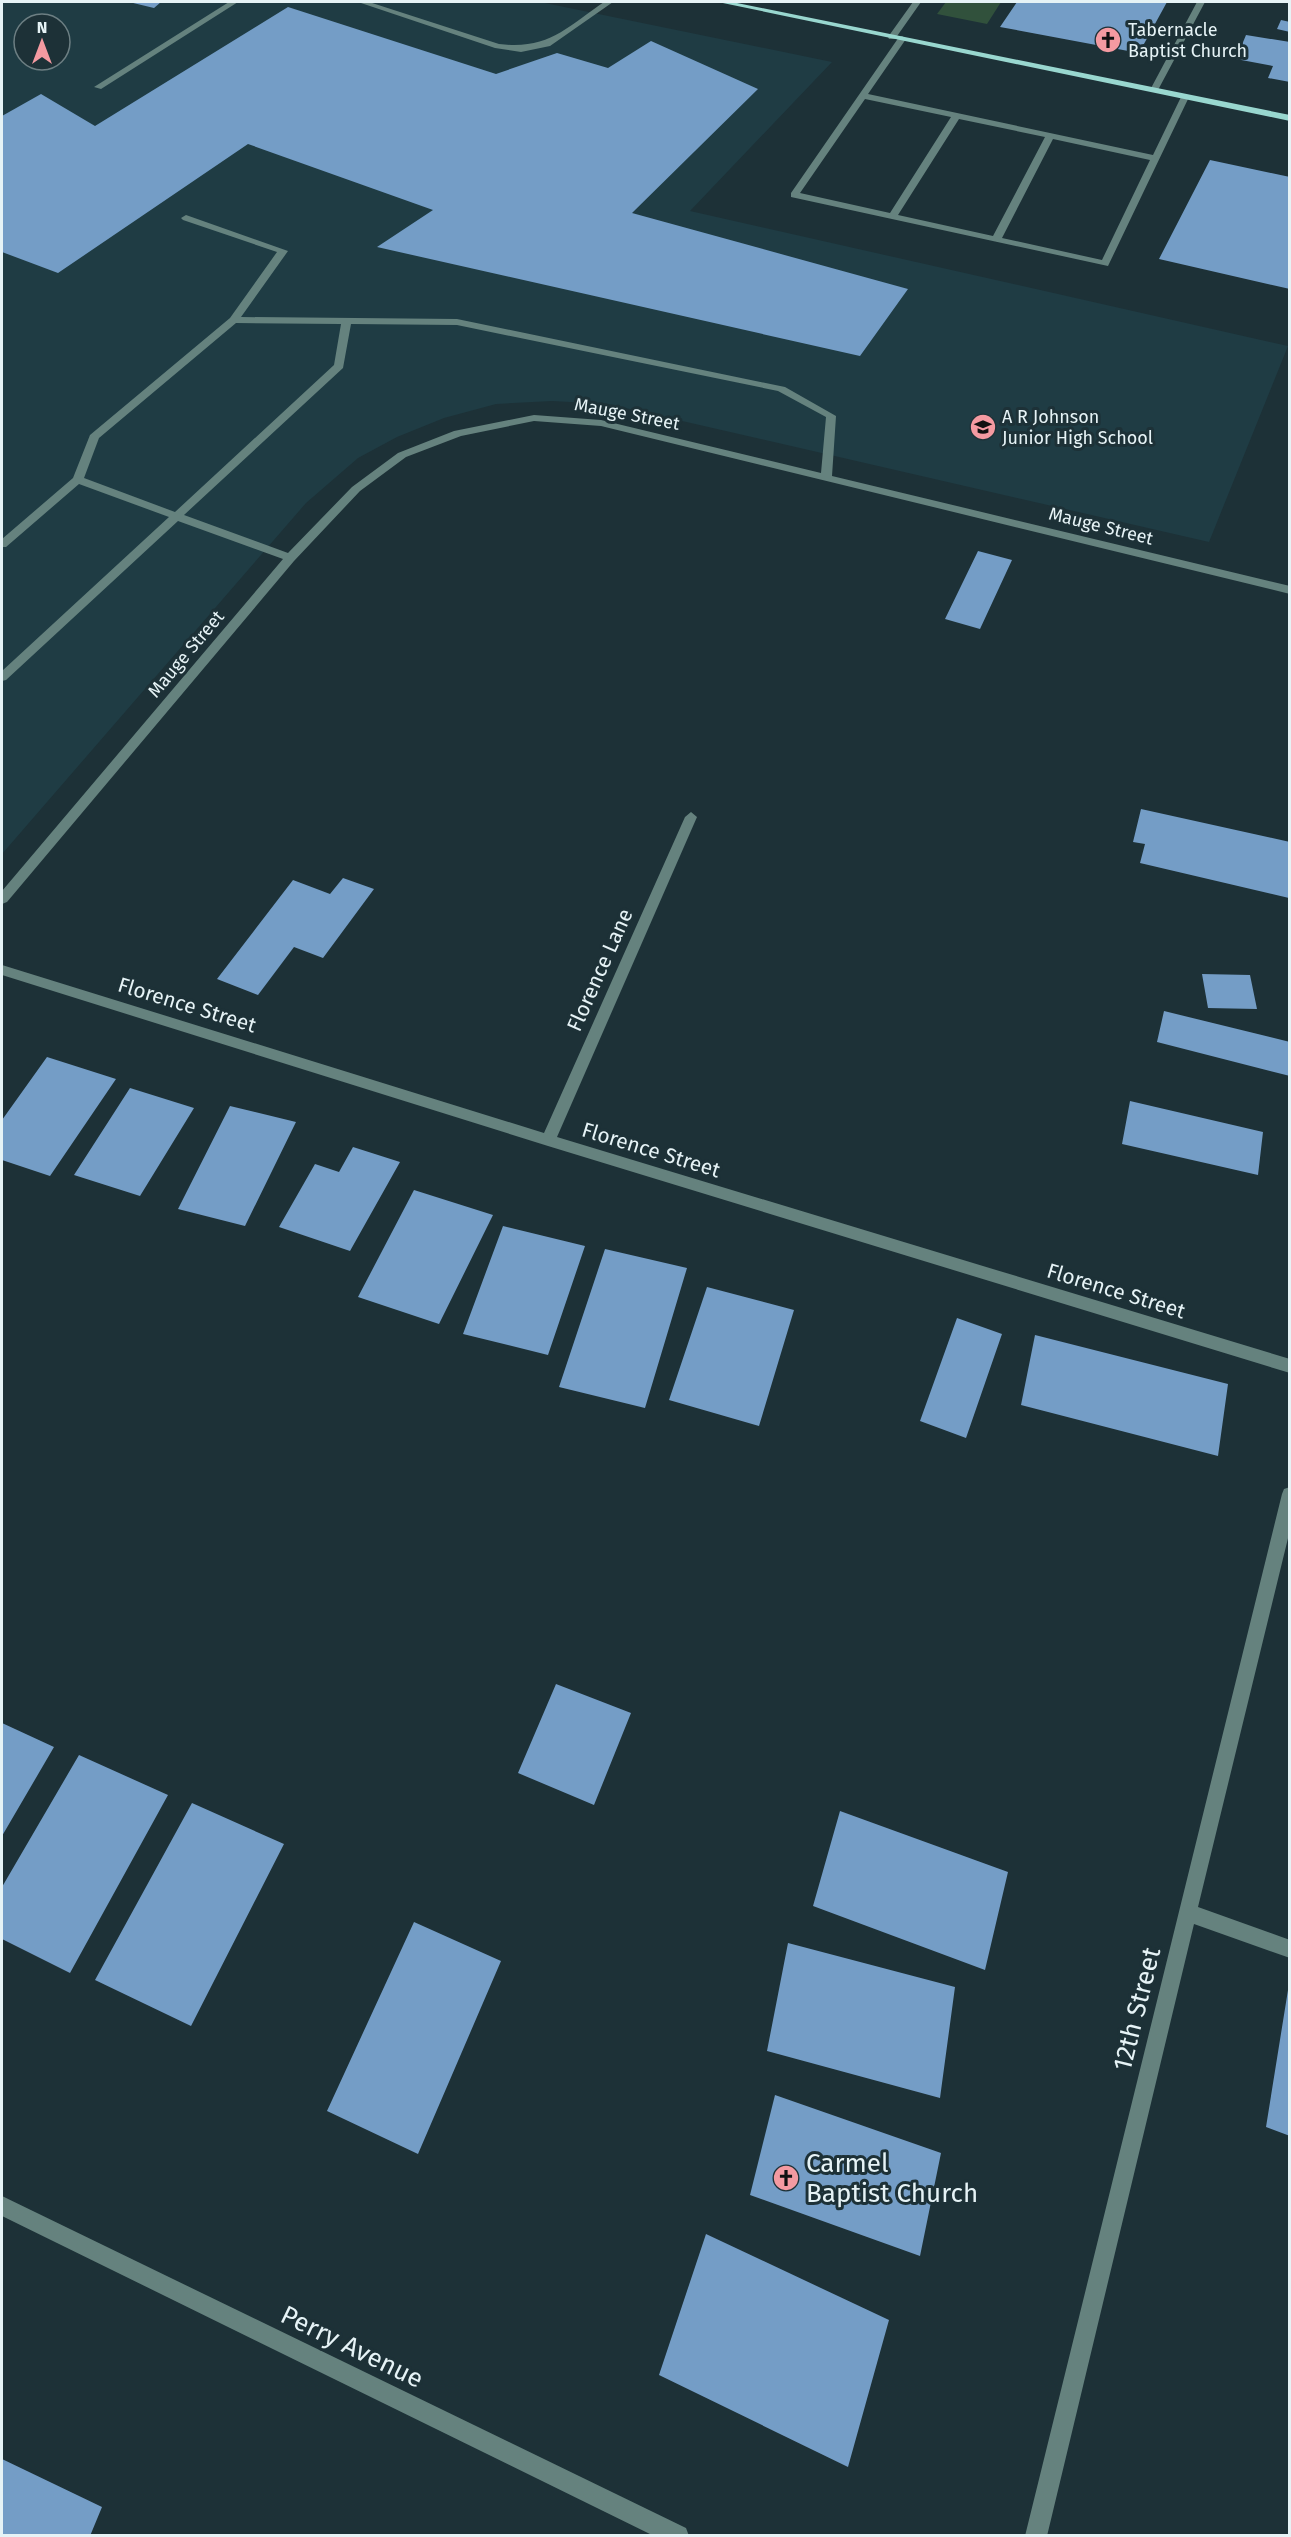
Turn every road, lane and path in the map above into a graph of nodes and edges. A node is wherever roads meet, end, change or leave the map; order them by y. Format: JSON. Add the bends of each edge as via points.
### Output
{"nodes":[{"id":1,"x":234,"y":2,"type":"edge"},
{"id":2,"x":362,"y":2,"type":"edge"},
{"id":3,"x":609,"y":2,"type":"edge"},
{"id":4,"x":722,"y":2,"type":"edge"},
{"id":5,"x":917,"y":2,"type":"edge"},
{"id":6,"x":1201,"y":2,"type":"edge"},
{"id":7,"x":897,"y":38,"type":"junction"},
{"id":8,"x":98,"y":87,"type":"dead end"},
{"id":9,"x":1154,"y":90,"type":"junction"},
{"id":10,"x":864,"y":96,"type":"junction"},
{"id":11,"x":1185,"y":97,"type":"junction"},
{"id":12,"x":956,"y":116,"type":"junction"},
{"id":13,"x":1290,"y":118,"type":"edge"},
{"id":14,"x":1050,"y":136,"type":"junction"},
{"id":15,"x":1156,"y":158,"type":"junction"},
{"id":16,"x":892,"y":216,"type":"junction"},
{"id":17,"x":186,"y":218,"type":"dead end"},
{"id":18,"x":996,"y":240,"type":"junction"},
{"id":19,"x":234,"y":320,"type":"junction"},
{"id":20,"x":346,"y":321,"type":"junction"},
{"id":21,"x":826,"y":478,"type":"junction"},
{"id":22,"x":78,"y":480,"type":"junction"},
{"id":23,"x":177,"y":516,"type":"junction"},
{"id":24,"x":2,"y":544,"type":"edge"},
{"id":25,"x":290,"y":558,"type":"junction"},
{"id":26,"x":1290,"y":590,"type":"edge"},
{"id":27,"x":2,"y":677,"type":"edge"},
{"id":28,"x":691,"y":817,"type":"dead end"},
{"id":29,"x":2,"y":899,"type":"edge"},
{"id":30,"x":2,"y":970,"type":"edge"},
{"id":31,"x":548,"y":1140,"type":"junction"},
{"id":32,"x":1290,"y":1366,"type":"edge"},
{"id":33,"x":1290,"y":1494,"type":"edge"},
{"id":34,"x":1188,"y":1913,"type":"junction"},
{"id":35,"x":1290,"y":1949,"type":"edge"},
{"id":36,"x":2,"y":2206,"type":"edge"},
{"id":37,"x":678,"y":2535,"type":"edge"},
{"id":38,"x":1036,"y":2535,"type":"edge"}],
"edges":[{"from":1,"to":8,"type":"street"},
{"from":2,"to":3,"type":"street","via":[[498,46],[522,49],[548,44]]},
{"from":4,"to":7,"type":"main road"},
{"from":5,"to":7,"type":"street"},
{"from":6,"to":9,"type":"street"},
{"from":7,"to":9,"type":"main road"},
{"from":7,"to":10,"type":"street"},
{"from":9,"to":11,"type":"main road"},
{"from":10,"to":12,"type":"street"},
{"from":10,"to":16,"type":"street","via":[[794,195]]},
{"from":11,"to":13,"type":"main road"},
{"from":11,"to":15,"type":"street"},
{"from":12,"to":14,"type":"street"},
{"from":12,"to":16,"type":"street"},
{"from":14,"to":15,"type":"street"},
{"from":14,"to":18,"type":"street"},
{"from":15,"to":18,"type":"street","via":[[1105,264]]},
{"from":16,"to":18,"type":"street"},
{"from":17,"to":19,"type":"street","via":[[283,251]]},
{"from":19,"to":20,"type":"street"},
{"from":19,"to":22,"type":"street","via":[[94,437]]},
{"from":20,"to":21,"type":"street","via":[[457,322],[781,389],[831,416]]},
{"from":20,"to":23,"type":"street","via":[[339,366]]},
{"from":21,"to":25,"type":"street","name":"Mauge Street","via":[[602,423],[534,418],[458,433],[402,455],[356,489]]},
{"from":21,"to":26,"type":"street","name":"Mauge Street"},
{"from":22,"to":23,"type":"street"},
{"from":22,"to":24,"type":"street"},
{"from":23,"to":25,"type":"street"},
{"from":23,"to":27,"type":"street"},
{"from":25,"to":29,"type":"street","name":"Mauge Street"},
{"from":28,"to":31,"type":"street","name":"Florence Lane"},
{"from":30,"to":31,"type":"street","name":"Florence Street"},
{"from":31,"to":32,"type":"street","name":"Florence Street"},
{"from":33,"to":34,"type":"street","name":"12th Street"},
{"from":34,"to":35,"type":"street"},
{"from":34,"to":38,"type":"street","name":"12th Street"},
{"from":36,"to":37,"type":"street","name":"Perry Avenue"}]}
